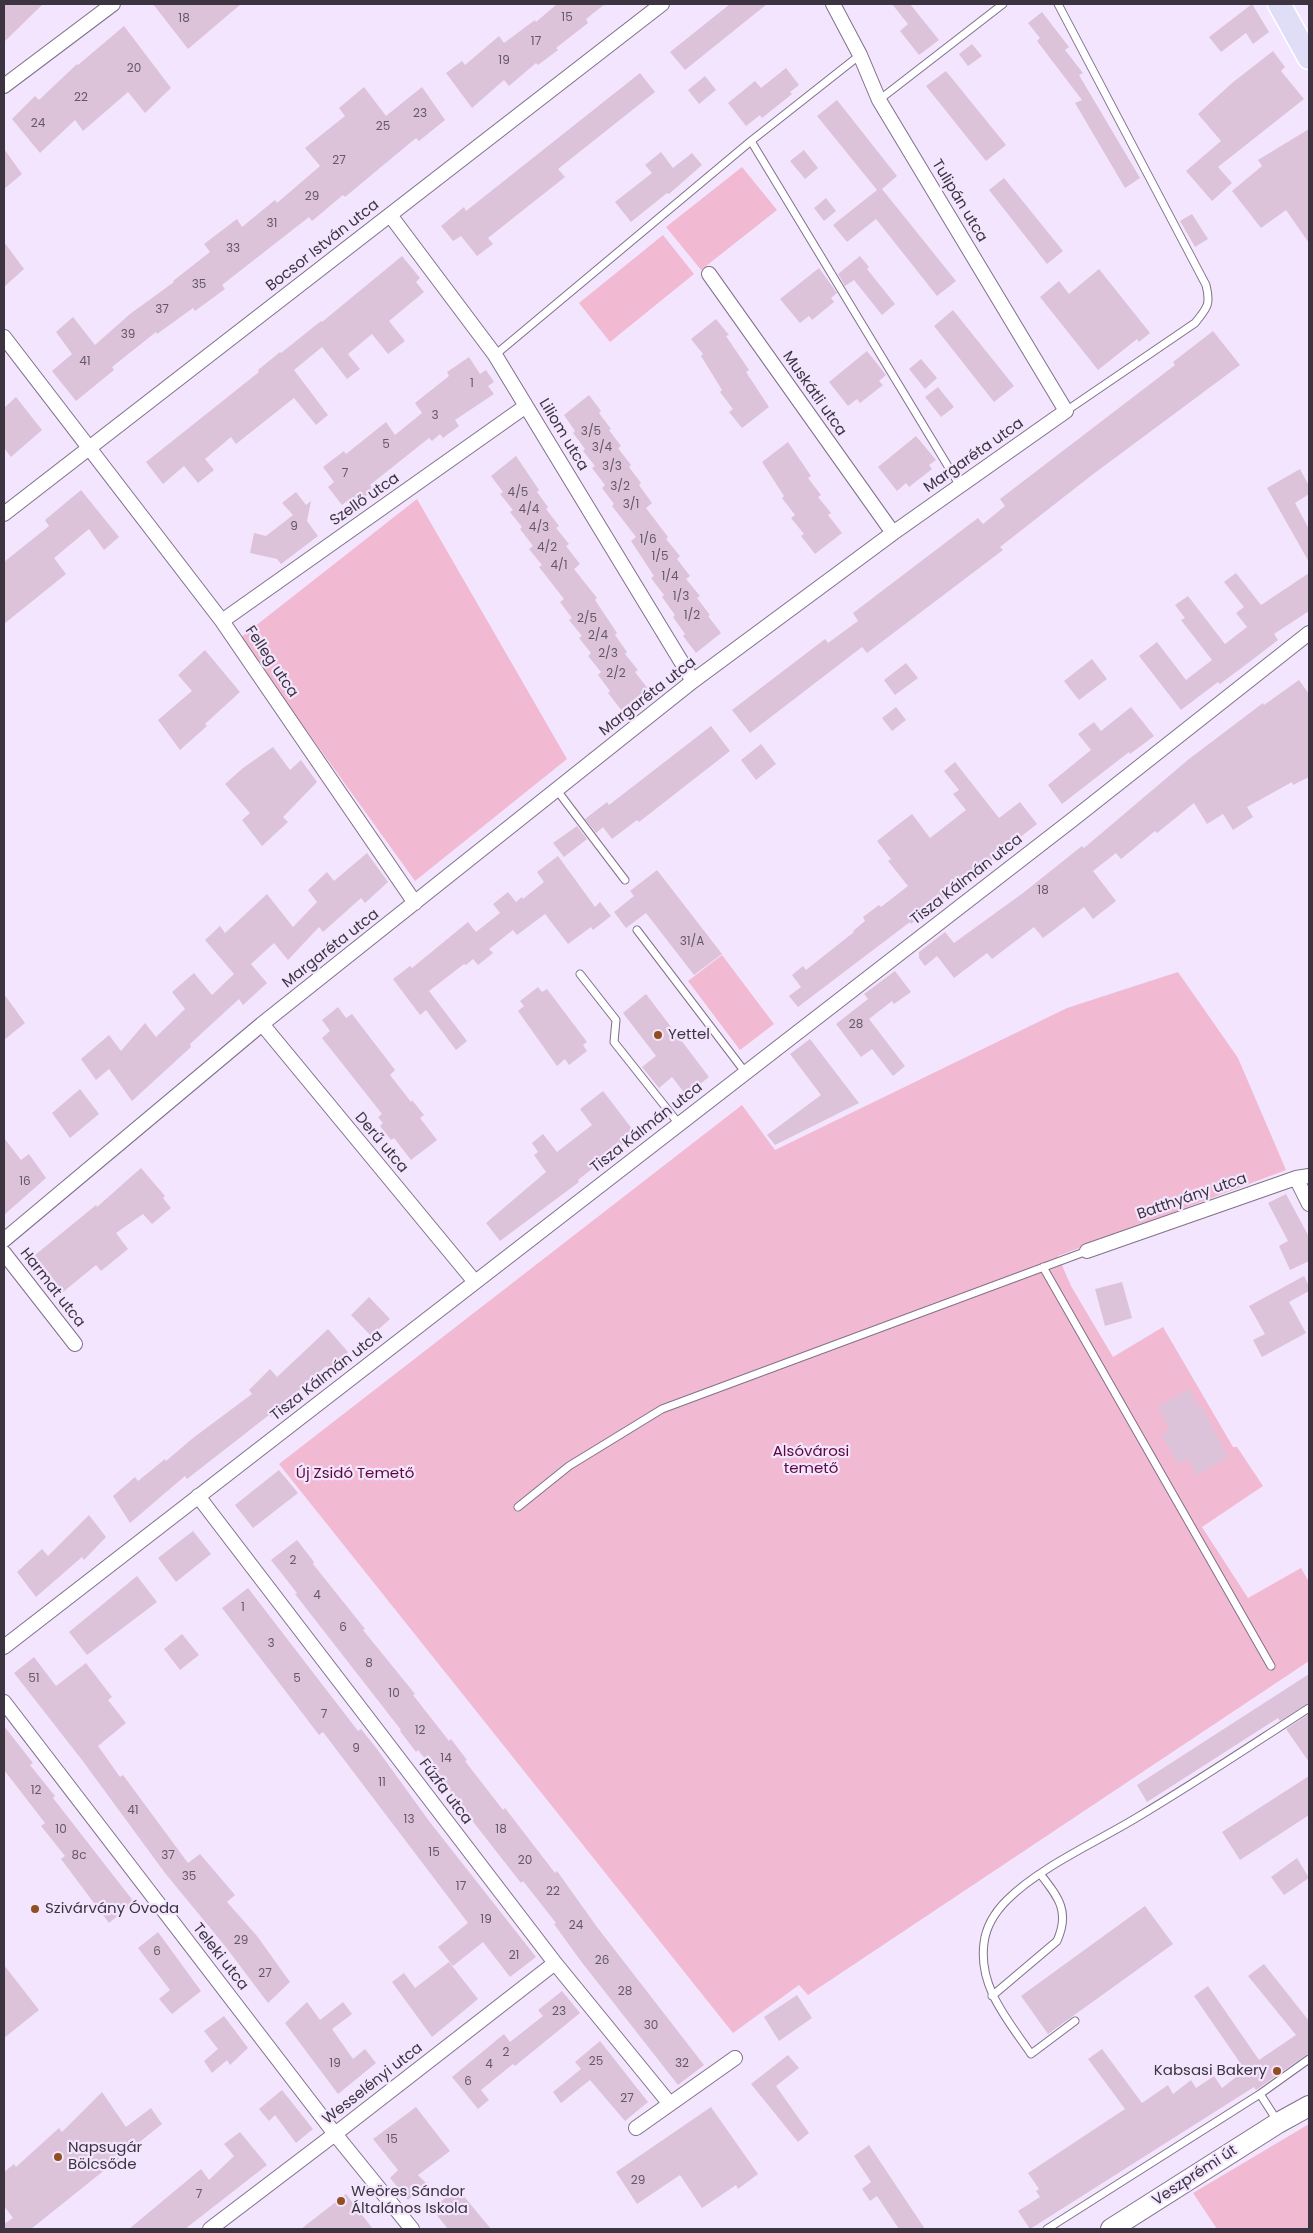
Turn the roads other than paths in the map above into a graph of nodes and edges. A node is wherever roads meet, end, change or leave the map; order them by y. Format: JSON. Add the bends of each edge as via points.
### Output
{"nodes":[{"id":1,"x":113,"y":4,"type":"edge"},
{"id":2,"x":662,"y":4,"type":"edge"},
{"id":3,"x":833,"y":4,"type":"edge"},
{"id":4,"x":1002,"y":4,"type":"edge"},
{"id":5,"x":1058,"y":4,"type":"edge"},
{"id":6,"x":1279,"y":4,"type":"edge"},
{"id":7,"x":860,"y":55,"type":"junction"},
{"id":8,"x":1309,"y":58,"type":"edge"},
{"id":9,"x":4,"y":86,"type":"edge"},
{"id":10,"x":879,"y":100,"type":"junction"},
{"id":11,"x":751,"y":140,"type":"junction"},
{"id":12,"x":390,"y":215,"type":"junction"},
{"id":13,"x":709,"y":274,"type":"dead end"},
{"id":14,"x":4,"y":337,"type":"edge"},
{"id":15,"x":495,"y":355,"type":"junction"},
{"id":16,"x":526,"y":406,"type":"junction"},
{"id":17,"x":1066,"y":411,"type":"junction"},
{"id":18,"x":88,"y":448,"type":"junction"},
{"id":19,"x":960,"y":486,"type":"junction"},
{"id":20,"x":4,"y":514,"type":"edge"},
{"id":21,"x":893,"y":533,"type":"junction"},
{"id":22,"x":222,"y":620,"type":"junction"},
{"id":23,"x":1309,"y":633,"type":"edge"},
{"id":24,"x":693,"y":681,"type":"junction"},
{"id":25,"x":556,"y":789,"type":"junction"},
{"id":26,"x":625,"y":880,"type":"dead end"},
{"id":27,"x":415,"y":903,"type":"junction"},
{"id":28,"x":637,"y":930,"type":"dead end"},
{"id":29,"x":580,"y":974,"type":"dead end"},
{"id":30,"x":262,"y":1024,"type":"junction"},
{"id":31,"x":745,"y":1072,"type":"junction"},
{"id":32,"x":679,"y":1124,"type":"junction"},
{"id":33,"x":1302,"y":1177,"type":"edge"},
{"id":34,"x":1309,"y":1204,"type":"edge"},
{"id":35,"x":4,"y":1240,"type":"edge"},
{"id":36,"x":1087,"y":1251,"type":"joint"},
{"id":37,"x":4,"y":1253,"type":"edge"},
{"id":38,"x":1043,"y":1267,"type":"junction"},
{"id":39,"x":475,"y":1282,"type":"junction"},
{"id":40,"x":75,"y":1344,"type":"dead end"},
{"id":41,"x":198,"y":1496,"type":"junction"},
{"id":42,"x":518,"y":1508,"type":"dead end"},
{"id":43,"x":4,"y":1647,"type":"edge"},
{"id":44,"x":1271,"y":1666,"type":"dead end"},
{"id":45,"x":4,"y":1702,"type":"edge"},
{"id":46,"x":1309,"y":1708,"type":"edge"},
{"id":47,"x":1041,"y":1875,"type":"junction"},
{"id":48,"x":555,"y":1963,"type":"junction"},
{"id":49,"x":992,"y":1996,"type":"junction"},
{"id":50,"x":1076,"y":2021,"type":"dead end"},
{"id":51,"x":735,"y":2058,"type":"dead end"},
{"id":52,"x":1309,"y":2059,"type":"edge"},
{"id":53,"x":1260,"y":2094,"type":"junction"},
{"id":54,"x":1309,"y":2095,"type":"edge"},
{"id":55,"x":670,"y":2104,"type":"junction"},
{"id":56,"x":1309,"y":2106,"type":"edge"},
{"id":57,"x":1278,"y":2123,"type":"junction"},
{"id":58,"x":636,"y":2128,"type":"dead end"},
{"id":59,"x":336,"y":2134,"type":"junction"},
{"id":60,"x":210,"y":2229,"type":"edge"},
{"id":61,"x":412,"y":2229,"type":"edge"},
{"id":62,"x":1047,"y":2229,"type":"edge"},
{"id":63,"x":1111,"y":2229,"type":"edge"}],
"edges":[{"from":1,"to":9,"type":"street"},
{"from":2,"to":12,"type":"street","name":"Bocsor István utca"},
{"from":3,"to":7,"type":"street","name":"Tulipán utca"},
{"from":4,"to":10,"type":"lane"},
{"from":5,"to":17,"type":"lane","via":[[1206,285],[1209,297],[1208,307],[1195,323]]},
{"from":6,"to":8,"type":"main road"},
{"from":7,"to":10,"type":"street","name":"Tulipán utca"},
{"from":7,"to":11,"type":"lane"},
{"from":10,"to":17,"type":"street","name":"Tulipán utca"},
{"from":11,"to":15,"type":"lane"},
{"from":11,"to":19,"type":"lane"},
{"from":12,"to":15,"type":"street","name":"Liliom utca"},
{"from":12,"to":18,"type":"street","name":"Bocsor István utca"},
{"from":13,"to":21,"type":"street","name":"Muskátli utca"},
{"from":14,"to":18,"type":"street","name":"Felleg utca"},
{"from":15,"to":16,"type":"street","name":"Liliom utca"},
{"from":16,"to":22,"type":"street","name":"Szellő utca"},
{"from":16,"to":24,"type":"street","name":"Liliom utca"},
{"from":17,"to":19,"type":"street","name":"Margaréta utca"},
{"from":18,"to":20,"type":"street","name":"Bocsor István utca"},
{"from":18,"to":22,"type":"street","name":"Felleg utca"},
{"from":19,"to":21,"type":"street","name":"Margaréta utca"},
{"from":21,"to":24,"type":"street","name":"Margaréta utca"},
{"from":22,"to":27,"type":"street","name":"Felleg utca"},
{"from":23,"to":31,"type":"street","name":"Tisza Kálmán utca"},
{"from":24,"to":25,"type":"street","name":"Margaréta utca"},
{"from":25,"to":26,"type":"lane"},
{"from":25,"to":27,"type":"street","name":"Margaréta utca"},
{"from":27,"to":30,"type":"street","name":"Margaréta utca"},
{"from":28,"to":31,"type":"lane"},
{"from":29,"to":32,"type":"lane","via":[[616,1020],[614,1042]]},
{"from":30,"to":35,"type":"street","name":"Margaréta utca"},
{"from":30,"to":39,"type":"street","name":"Derű utca"},
{"from":31,"to":32,"type":"street","name":"Tisza Kálmán utca"},
{"from":32,"to":39,"type":"street","name":"Tisza Kálmán utca"},
{"from":33,"to":34,"type":"street"},
{"from":33,"to":36,"type":"street","name":"Batthyány utca"},
{"from":36,"to":38,"type":"lane"},
{"from":37,"to":40,"type":"street","name":"Harmat utca"},
{"from":38,"to":42,"type":"lane","via":[[662,1410],[569,1466]]},
{"from":38,"to":44,"type":"lane"},
{"from":39,"to":41,"type":"street","name":"Tisza Kálmán utca"},
{"from":41,"to":43,"type":"street","name":"Tisza Kálmán utca"},
{"from":41,"to":48,"type":"street","name":"Fűzfa utca"},
{"from":45,"to":59,"type":"street","name":"Teleki utca"},
{"from":46,"to":47,"type":"lane"},
{"from":47,"to":49,"type":"lane","via":[[1007,1900],[988,1925],[984,1944],[985,1965]]},
{"from":47,"to":49,"type":"lane","via":[[1058,1898],[1063,1912],[1061,1932],[1057,1941]]},
{"from":48,"to":55,"type":"street","name":"Fűzfa utca"},
{"from":48,"to":59,"type":"street","name":"Wesselényi utca"},
{"from":49,"to":50,"type":"lane","via":[[1031,2054]]},
{"from":51,"to":55,"type":"street"},
{"from":52,"to":53,"type":"lane"},
{"from":53,"to":57,"type":"lane"},
{"from":53,"to":62,"type":"lane"},
{"from":54,"to":57,"type":"main road","name":"Veszprémi út"},
{"from":55,"to":58,"type":"street"},
{"from":56,"to":57,"type":"main road","name":"Veszprémi út"},
{"from":57,"to":63,"type":"main road","name":"Veszprémi út"},
{"from":59,"to":60,"type":"street","name":"Wesselényi utca"},
{"from":59,"to":61,"type":"street","name":"Teleki utca"}]}
